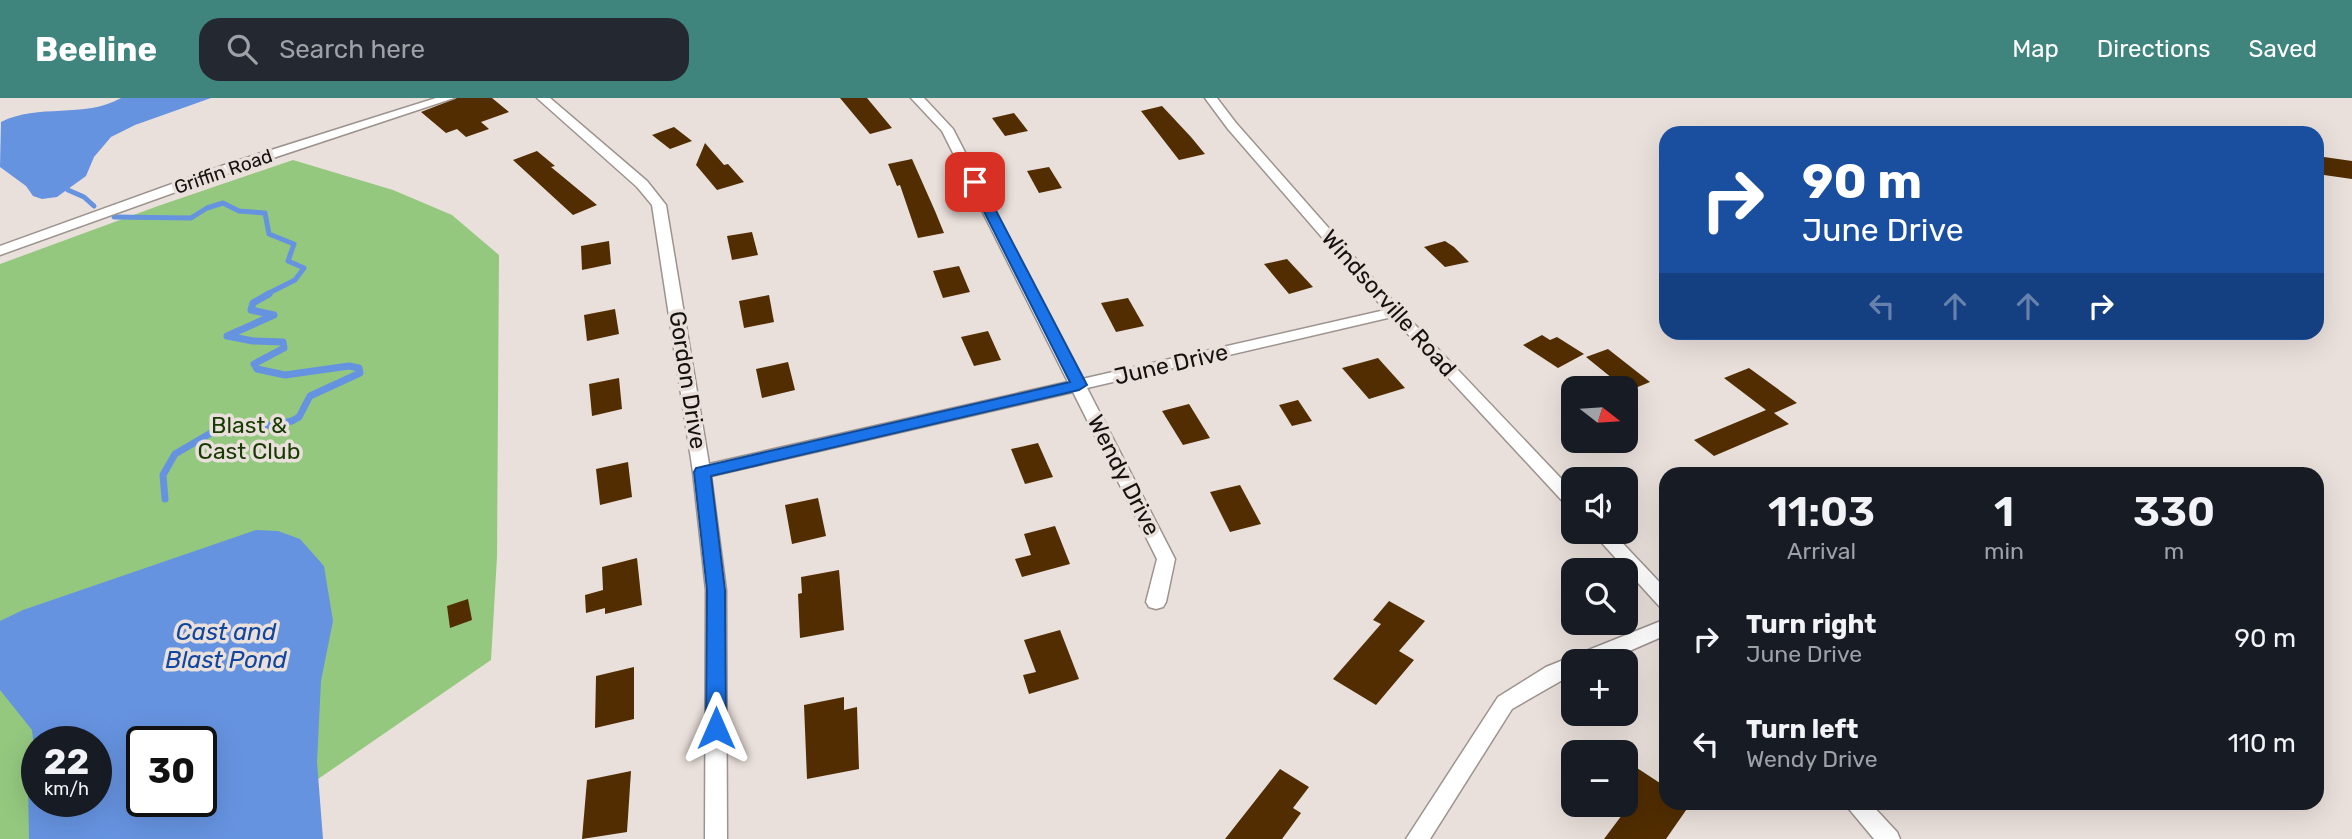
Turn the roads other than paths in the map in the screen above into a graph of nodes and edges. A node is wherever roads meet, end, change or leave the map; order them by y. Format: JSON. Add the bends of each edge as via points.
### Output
{"nodes":[{"id":1,"x":448,"y":98,"type":"edge"},
{"id":2,"x":543,"y":98,"type":"edge"},
{"id":3,"x":917,"y":98,"type":"edge"},
{"id":4,"x":1211,"y":98,"type":"edge"},
{"id":5,"x":0,"y":251,"type":"edge"},
{"id":6,"x":1395,"y":312,"type":"junction"},
{"id":7,"x":1079,"y":385,"type":"junction"},
{"id":8,"x":702,"y":472,"type":"junction"},
{"id":9,"x":1561,"y":489,"type":"edge"},
{"id":10,"x":1612,"y":544,"type":"edge"},
{"id":11,"x":1659,"y":594,"type":"edge"},
{"id":12,"x":1156,"y":602,"type":"dead end"},
{"id":13,"x":1659,"y":630,"type":"edge"},
{"id":14,"x":1613,"y":649,"type":"edge"},
{"id":15,"x":1561,"y":670,"type":"edge"},
{"id":16,"x":1862,"y":810,"type":"edge"},
{"id":17,"x":716,"y":839,"type":"edge"},
{"id":18,"x":1417,"y":839,"type":"edge"},
{"id":19,"x":1889,"y":839,"type":"edge"}],
"edges":[{"from":1,"to":5,"type":"street","name":"Griffin Road","via":[[234,166]]},
{"from":2,"to":8,"type":"street","name":"Gordon Drive","via":[[642,184],[659,205]]},
{"from":3,"to":7,"type":"street","name":"Wendy Drive","via":[[947,129]]},
{"from":4,"to":6,"type":"street","name":"Windsorville Road"},
{"from":6,"to":7,"type":"street","name":"June Drive"},
{"from":6,"to":9,"type":"street","name":"Windsorville Road"},
{"from":7,"to":8,"type":"street","name":"June Drive"},
{"from":7,"to":12,"type":"street","name":"Wendy Drive","via":[[1166,559]]},
{"from":8,"to":17,"type":"street","name":"Gordon Drive","via":[[716,590]]},
{"from":10,"to":11,"type":"street"},
{"from":13,"to":14,"type":"street"},
{"from":15,"to":18,"type":"street","via":[[1505,703]]},
{"from":16,"to":19,"type":"street"}]}
